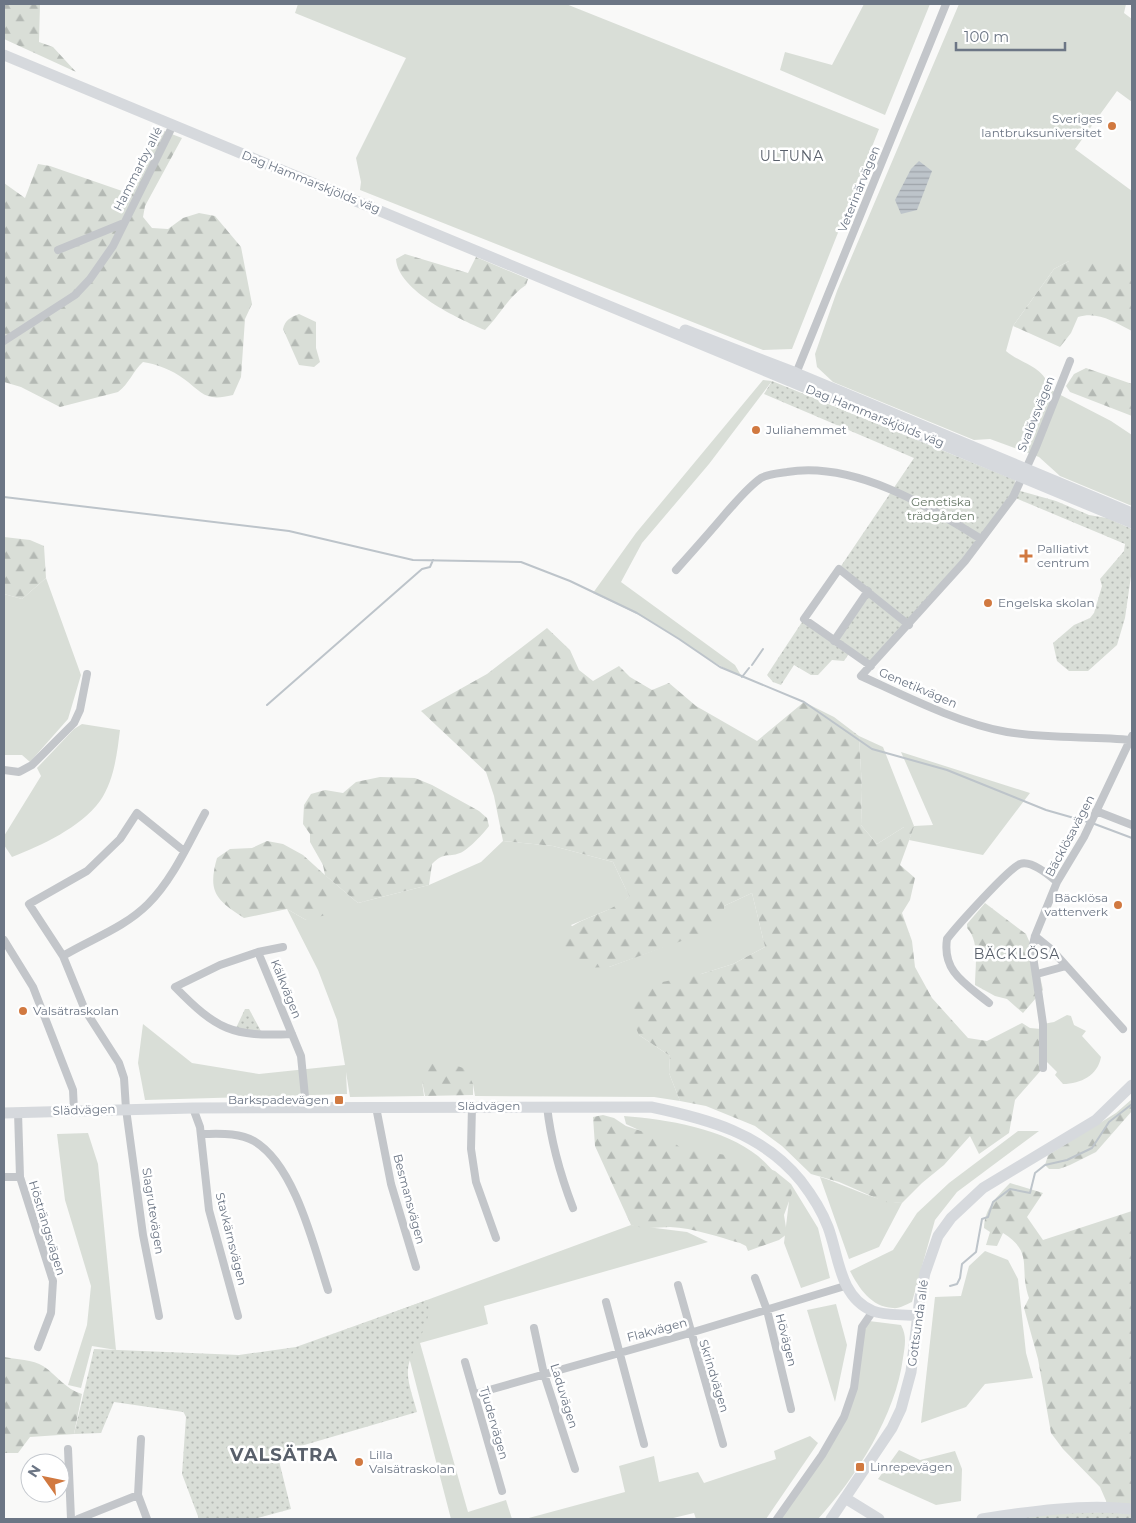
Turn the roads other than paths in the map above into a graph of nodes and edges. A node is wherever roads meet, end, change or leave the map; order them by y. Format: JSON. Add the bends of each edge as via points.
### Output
{"nodes":[{"id":1,"x":946,"y":4,"type":"edge"},
{"id":2,"x":4,"y":55,"type":"edge"},
{"id":3,"x":173,"y":125,"type":"junction"},
{"id":4,"x":124,"y":223,"type":"junction"},
{"id":5,"x":58,"y":250,"type":"dead end"},
{"id":6,"x":4,"y":342,"type":"edge"},
{"id":7,"x":1070,"y":361,"type":"dead end"},
{"id":8,"x":794,"y":378,"type":"junction"},
{"id":9,"x":1025,"y":473,"type":"junction"},
{"id":10,"x":1132,"y":513,"type":"edge"},
{"id":11,"x":1132,"y":523,"type":"edge"},
{"id":12,"x":981,"y":539,"type":"junction"},
{"id":13,"x":676,"y":570,"type":"dead end"},
{"id":14,"x":868,"y":591,"type":"junction"},
{"id":15,"x":909,"y":625,"type":"junction"},
{"id":16,"x":834,"y":641,"type":"junction"},
{"id":17,"x":871,"y":666,"type":"junction"},
{"id":18,"x":87,"y":674,"type":"dead end"},
{"id":19,"x":1132,"y":738,"type":"edge"},
{"id":20,"x":4,"y":770,"type":"edge"},
{"id":21,"x":1096,"y":811,"type":"junction"},
{"id":22,"x":205,"y":813,"type":"dead end"},
{"id":23,"x":1132,"y":825,"type":"edge"},
{"id":24,"x":184,"y":851,"type":"junction"},
{"id":25,"x":1057,"y":882,"type":"junction"},
{"id":26,"x":1035,"y":936,"type":"junction"},
{"id":27,"x":4,"y":940,"type":"edge"},
{"id":28,"x":283,"y":947,"type":"dead end"},
{"id":29,"x":258,"y":952,"type":"junction"},
{"id":30,"x":63,"y":956,"type":"junction"},
{"id":31,"x":1066,"y":966,"type":"junction"},
{"id":32,"x":1036,"y":974,"type":"junction"},
{"id":33,"x":989,"y":1003,"type":"dead end"},
{"id":34,"x":1123,"y":1029,"type":"dead end"},
{"id":35,"x":292,"y":1034,"type":"junction"},
{"id":36,"x":1043,"y":1068,"type":"dead end"},
{"id":37,"x":1132,"y":1085,"type":"edge"},
{"id":38,"x":472,"y":1106,"type":"junction"},
{"id":39,"x":547,"y":1106,"type":"junction"},
{"id":40,"x":306,"y":1107,"type":"junction"},
{"id":41,"x":376,"y":1107,"type":"junction"},
{"id":42,"x":193,"y":1108,"type":"junction"},
{"id":43,"x":126,"y":1109,"type":"junction"},
{"id":44,"x":74,"y":1111,"type":"junction"},
{"id":45,"x":18,"y":1112,"type":"junction"},
{"id":46,"x":4,"y":1113,"type":"edge"},
{"id":47,"x":201,"y":1134,"type":"junction"},
{"id":48,"x":4,"y":1177,"type":"edge"},
{"id":49,"x":20,"y":1177,"type":"junction"},
{"id":50,"x":573,"y":1208,"type":"dead end"},
{"id":51,"x":496,"y":1238,"type":"dead end"},
{"id":52,"x":416,"y":1267,"type":"dead end"},
{"id":53,"x":755,"y":1278,"type":"dead end"},
{"id":54,"x":678,"y":1285,"type":"dead end"},
{"id":55,"x":845,"y":1286,"type":"junction"},
{"id":56,"x":328,"y":1290,"type":"dead end"},
{"id":57,"x":606,"y":1302,"type":"dead end"},
{"id":58,"x":767,"y":1310,"type":"junction"},
{"id":59,"x":873,"y":1311,"type":"junction"},
{"id":60,"x":159,"y":1316,"type":"dead end"},
{"id":61,"x":238,"y":1316,"type":"dead end"},
{"id":62,"x":918,"y":1316,"type":"junction"},
{"id":63,"x":534,"y":1328,"type":"dead end"},
{"id":64,"x":690,"y":1334,"type":"junction"},
{"id":65,"x":38,"y":1347,"type":"dead end"},
{"id":66,"x":618,"y":1352,"type":"junction"},
{"id":67,"x":465,"y":1362,"type":"dead end"},
{"id":68,"x":544,"y":1374,"type":"junction"},
{"id":69,"x":475,"y":1394,"type":"junction"},
{"id":70,"x":791,"y":1409,"type":"dead end"},
{"id":71,"x":141,"y":1439,"type":"dead end"},
{"id":72,"x":644,"y":1444,"type":"dead end"},
{"id":73,"x":723,"y":1444,"type":"dead end"},
{"id":74,"x":68,"y":1449,"type":"dead end"},
{"id":75,"x":576,"y":1469,"type":"dead end"},
{"id":76,"x":502,"y":1491,"type":"dead end"},
{"id":77,"x":138,"y":1495,"type":"junction"},
{"id":78,"x":845,"y":1498,"type":"junction"},
{"id":79,"x":1132,"y":1509,"type":"edge"},
{"id":80,"x":72,"y":1519,"type":"edge"},
{"id":81,"x":78,"y":1519,"type":"edge"},
{"id":82,"x":147,"y":1519,"type":"edge"},
{"id":83,"x":778,"y":1519,"type":"edge"},
{"id":84,"x":831,"y":1519,"type":"edge"},
{"id":85,"x":879,"y":1519,"type":"edge"},
{"id":86,"x":982,"y":1519,"type":"edge"}],
"edges":[{"from":1,"to":8,"type":"street","name":"Veterinärvägen"},
{"from":2,"to":3,"type":"street","name":"Dag Hammarskjölds väg"},
{"from":3,"to":4,"type":"street","name":"Hammarby allé"},
{"from":3,"to":8,"type":"street","name":"Dag Hammarskjölds väg","via":[[617,310]]},
{"from":4,"to":5,"type":"street","name":"Hammarby allé"},
{"from":4,"to":6,"type":"street","name":"Hammarby allé","via":[[90,279],[74,295]]},
{"from":7,"to":9,"type":"street","name":"Svalövsvägen"},
{"from":8,"to":9,"type":"street","name":"Dag Hammarskjölds väg"},
{"from":9,"to":10,"type":"street","name":"Dag Hammarskjölds väg"},
{"from":9,"to":11,"type":"street","name":"Dag Hammarskjölds väg"},
{"from":9,"to":12,"type":"street","name":"Genetikvägen","via":[[1013,497]]},
{"from":12,"to":13,"type":"street","via":[[910,499],[848,474],[802,470],[762,477]]},
{"from":12,"to":15,"type":"street","name":"Genetikvägen"},
{"from":14,"to":15,"type":"street"},
{"from":14,"to":16,"type":"street"},
{"from":14,"to":16,"type":"street","via":[[839,569],[804,619]]},
{"from":15,"to":17,"type":"street","name":"Genetikvägen"},
{"from":16,"to":17,"type":"street"},
{"from":17,"to":19,"type":"street","name":"Genetikvägen","via":[[861,676],[912,699],[1004,732],[1033,736]]},
{"from":18,"to":20,"type":"street","via":[[74,723],[32,765],[19,772]]},
{"from":19,"to":21,"type":"street","name":"Bäcklösavägen"},
{"from":21,"to":23,"type":"street"},
{"from":21,"to":25,"type":"street","name":"Bäcklösavägen"},
{"from":22,"to":24,"type":"street"},
{"from":24,"to":30,"type":"street","via":[[164,885],[147,905],[115,928]]},
{"from":24,"to":30,"type":"street","name":"Slagrutevägen","via":[[137,813],[120,839],[87,871],[29,904]]},
{"from":25,"to":26,"type":"street","name":"Bäcklösavägen"},
{"from":25,"to":33,"type":"street","via":[[1046,872],[1021,864],[1008,873],[948,939],[948,965]]},
{"from":26,"to":31,"type":"street"},
{"from":26,"to":32,"type":"street","name":"Bäcklösavägen","via":[[1032,949]]},
{"from":27,"to":44,"type":"street","via":[[33,987],[73,1090]]},
{"from":28,"to":29,"type":"street","name":"Kälkvägen"},
{"from":29,"to":35,"type":"street","name":"Kälkvägen"},
{"from":29,"to":35,"type":"street","name":"Kälkvägen","via":[[220,965],[176,987],[200,1012],[230,1030],[257,1036]]},
{"from":30,"to":43,"type":"street","name":"Slagrutevägen","via":[[86,1010],[119,1063],[124,1078]]},
{"from":31,"to":32,"type":"street"},
{"from":31,"to":34,"type":"street"},
{"from":32,"to":36,"type":"street","name":"Bäcklösavägen"},
{"from":35,"to":40,"type":"street","name":"Kälkvägen","via":[[301,1056]]},
{"from":37,"to":62,"type":"street","name":"Gottsunda allé","via":[[1096,1120],[983,1188],[951,1218],[938,1236],[925,1273]]},
{"from":38,"to":39,"type":"street","name":"Slädvägen"},
{"from":38,"to":41,"type":"street","name":"Slädvägen"},
{"from":38,"to":51,"type":"street","via":[[471,1149],[476,1182]]},
{"from":39,"to":50,"type":"street","via":[[558,1170]]},
{"from":39,"to":55,"type":"street","name":"Slädvägen","via":[[651,1107],[702,1118],[752,1139],[779,1158],[801,1181],[815,1203],[827,1226]]},
{"from":40,"to":41,"type":"street","name":"Slädvägen"},
{"from":40,"to":42,"type":"street","name":"Slädvägen"},
{"from":41,"to":52,"type":"street","name":"Besmansvägen","via":[[390,1184]]},
{"from":42,"to":43,"type":"street","name":"Slädvägen"},
{"from":42,"to":47,"type":"street","name":"Stavkärnsvägen"},
{"from":43,"to":44,"type":"street","name":"Slädvägen"},
{"from":43,"to":60,"type":"street","name":"Slagrutevägen","via":[[143,1235]]},
{"from":44,"to":45,"type":"street","name":"Slädvägen"},
{"from":45,"to":46,"type":"street","name":"Slädvägen"},
{"from":45,"to":49,"type":"street","name":"Hösträngsvägen"},
{"from":47,"to":56,"type":"street","via":[[234,1134],[254,1141],[269,1155],[290,1182]]},
{"from":47,"to":61,"type":"street","name":"Stavkärnsvägen","via":[[209,1210]]},
{"from":48,"to":49,"type":"street"},
{"from":49,"to":65,"type":"street","name":"Hösträngsvägen","via":[[52,1281],[51,1312]]},
{"from":53,"to":58,"type":"street","name":"Hövägen"},
{"from":54,"to":64,"type":"street","name":"Skrindvägen"},
{"from":55,"to":58,"type":"street","name":"Flakvägen"},
{"from":55,"to":59,"type":"street"},
{"from":57,"to":66,"type":"street"},
{"from":58,"to":64,"type":"street","name":"Flakvägen"},
{"from":58,"to":70,"type":"street","name":"Hövägen"},
{"from":59,"to":62,"type":"street"},
{"from":59,"to":83,"type":"street","via":[[862,1327],[854,1388],[844,1417]]},
{"from":62,"to":78,"type":"street","name":"Gottsunda allé","via":[[911,1372],[901,1409],[892,1428]]},
{"from":63,"to":68,"type":"street","name":"Laduvägen"},
{"from":64,"to":66,"type":"street","name":"Flakvägen"},
{"from":64,"to":73,"type":"street","name":"Skrindvägen"},
{"from":66,"to":68,"type":"street","name":"Flakvägen"},
{"from":66,"to":72,"type":"street"},
{"from":67,"to":69,"type":"street","name":"Tjudervägen"},
{"from":68,"to":69,"type":"street","name":"Flakvägen"},
{"from":68,"to":75,"type":"street","name":"Laduvägen"},
{"from":69,"to":76,"type":"street","name":"Tjudervägen"},
{"from":71,"to":77,"type":"street"},
{"from":74,"to":80,"type":"street"},
{"from":77,"to":81,"type":"street"},
{"from":77,"to":82,"type":"street"},
{"from":78,"to":84,"type":"street","name":"Gottsunda allé"},
{"from":78,"to":85,"type":"street"},
{"from":79,"to":86,"type":"street","via":[[1039,1510]]}]}
